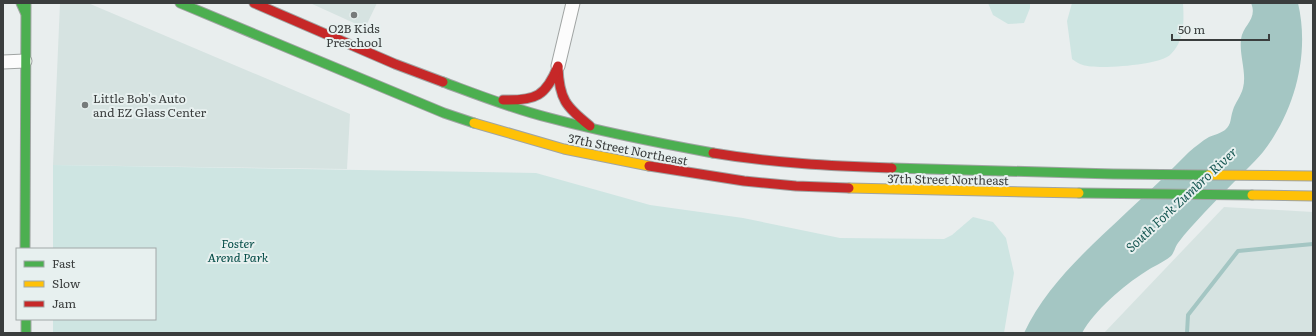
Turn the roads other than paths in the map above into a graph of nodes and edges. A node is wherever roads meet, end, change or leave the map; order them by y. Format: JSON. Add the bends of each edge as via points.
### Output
{"nodes":[{"id":1,"x":21,"y":3,"type":"edge"},
{"id":2,"x":180,"y":3,"type":"edge"},
{"id":3,"x":254,"y":3,"type":"edge"},
{"id":4,"x":573,"y":3,"type":"edge"},
{"id":5,"x":26,"y":7,"type":"edge"},
{"id":6,"x":3,"y":62,"type":"edge"},
{"id":7,"x":25,"y":62,"type":"junction"},
{"id":8,"x":558,"y":66,"type":"junction"},
{"id":9,"x":458,"y":87,"type":"junction"},
{"id":10,"x":594,"y":128,"type":"junction"},
{"id":11,"x":1313,"y":176,"type":"edge"},
{"id":12,"x":1313,"y":196,"type":"edge"},
{"id":13,"x":25,"y":248,"type":"edge"},
{"id":14,"x":26,"y":320,"type":"edge"},
{"id":15,"x":26,"y":333,"type":"edge"}],
"edges":[{"from":1,"to":5,"type":"main road"},
{"from":2,"to":12,"type":"main road","name":"37th Street Northeast","via":[[477,125],[542,144],[607,158],[744,181],[820,187]]},
{"from":3,"to":9,"type":"main road","name":"37th Street Northeast","via":[[396,64]]},
{"from":4,"to":8,"type":"street"},
{"from":5,"to":7,"type":"main road"},
{"from":6,"to":7,"type":"street"},
{"from":7,"to":13,"type":"main road"},
{"from":8,"to":9,"type":"main road","via":[[549,86],[528,99],[502,100]]},
{"from":8,"to":10,"type":"main road","via":[[560,92],[565,102]]},
{"from":9,"to":10,"type":"main road","name":"37th Street Northeast","via":[[542,116]]},
{"from":10,"to":11,"type":"main road","name":"37th Street Northeast","via":[[652,142],[739,157],[804,164],[1113,174]]},
{"from":14,"to":15,"type":"main road"}]}
